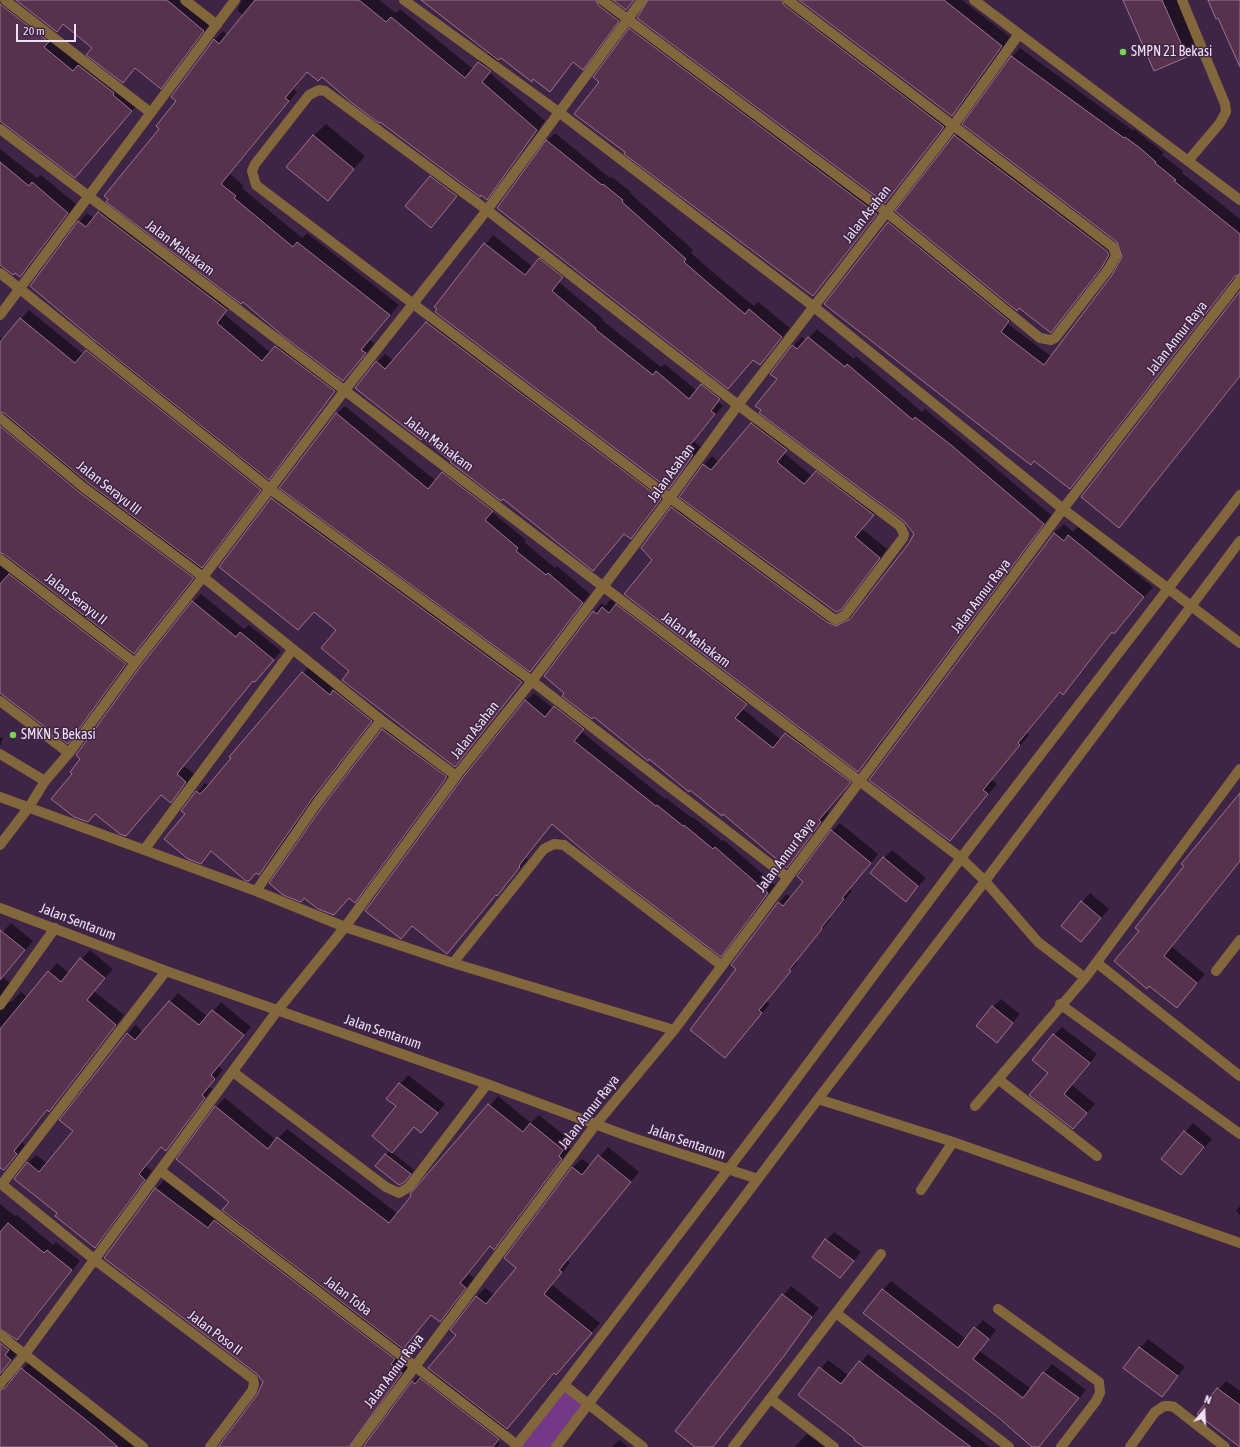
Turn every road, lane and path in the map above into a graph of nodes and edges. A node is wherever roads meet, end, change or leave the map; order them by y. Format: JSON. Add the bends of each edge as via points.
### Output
{"nodes":[{"id":1,"x":5,"y":0,"type":"edge"},
{"id":2,"x":185,"y":0,"type":"edge"},
{"id":3,"x":235,"y":0,"type":"edge"},
{"id":4,"x":404,"y":0,"type":"edge"},
{"id":5,"x":602,"y":0,"type":"edge"},
{"id":6,"x":642,"y":0,"type":"edge"},
{"id":7,"x":788,"y":0,"type":"edge"},
{"id":8,"x":974,"y":0,"type":"edge"},
{"id":9,"x":1182,"y":0,"type":"edge"},
{"id":10,"x":627,"y":20,"type":"junction"},
{"id":11,"x":217,"y":25,"type":"junction"},
{"id":12,"x":1019,"y":34,"type":"junction"},
{"id":13,"x":560,"y":112,"type":"junction"},
{"id":14,"x":151,"y":113,"type":"junction"},
{"id":15,"x":953,"y":126,"type":"junction"},
{"id":16,"x":0,"y":129,"type":"edge"},
{"id":17,"x":1188,"y":161,"type":"junction"},
{"id":18,"x":87,"y":196,"type":"junction"},
{"id":19,"x":1240,"y":200,"type":"edge"},
{"id":20,"x":487,"y":210,"type":"junction"},
{"id":21,"x":886,"y":212,"type":"junction"},
{"id":22,"x":0,"y":273,"type":"edge"},
{"id":23,"x":1240,"y":280,"type":"edge"},
{"id":24,"x":20,"y":287,"type":"junction"},
{"id":25,"x":414,"y":303,"type":"junction"},
{"id":26,"x":813,"y":306,"type":"junction"},
{"id":27,"x":0,"y":315,"type":"edge"},
{"id":28,"x":344,"y":390,"type":"junction"},
{"id":29,"x":738,"y":405,"type":"junction"},
{"id":30,"x":0,"y":418,"type":"edge"},
{"id":31,"x":270,"y":489,"type":"junction"},
{"id":32,"x":1240,"y":495,"type":"edge"},
{"id":33,"x":670,"y":498,"type":"junction"},
{"id":34,"x":1064,"y":509,"type":"junction"},
{"id":35,"x":1240,"y":541,"type":"edge"},
{"id":36,"x":0,"y":559,"type":"edge"},
{"id":37,"x":203,"y":578,"type":"junction"},
{"id":38,"x":603,"y":587,"type":"junction"},
{"id":39,"x":1169,"y":589,"type":"junction"},
{"id":40,"x":1191,"y":606,"type":"junction"},
{"id":41,"x":1240,"y":643,"type":"edge"},
{"id":42,"x":292,"y":649,"type":"junction"},
{"id":43,"x":135,"y":663,"type":"junction"},
{"id":44,"x":532,"y":681,"type":"junction"},
{"id":45,"x":0,"y":701,"type":"edge"},
{"id":46,"x":382,"y":720,"type":"junction"},
{"id":47,"x":69,"y":753,"type":"junction"},
{"id":48,"x":0,"y":754,"type":"edge"},
{"id":49,"x":1240,"y":769,"type":"edge"},
{"id":50,"x":456,"y":776,"type":"junction"},
{"id":51,"x":45,"y":781,"type":"junction"},
{"id":52,"x":860,"y":781,"type":"junction"},
{"id":53,"x":0,"y":797,"type":"edge"},
{"id":54,"x":29,"y":807,"type":"junction"},
{"id":55,"x":0,"y":845,"type":"edge"},
{"id":56,"x":144,"y":850,"type":"junction"},
{"id":57,"x":961,"y":858,"type":"junction"},
{"id":58,"x":787,"y":877,"type":"junction"},
{"id":59,"x":985,"y":881,"type":"junction"},
{"id":60,"x":256,"y":891,"type":"junction"},
{"id":61,"x":0,"y":908,"type":"edge"},
{"id":62,"x":345,"y":927,"type":"junction"},
{"id":63,"x":55,"y":928,"type":"junction"},
{"id":64,"x":1240,"y":940,"type":"edge"},
{"id":65,"x":453,"y":963,"type":"junction"},
{"id":66,"x":1097,"y":963,"type":"junction"},
{"id":67,"x":721,"y":965,"type":"junction"},
{"id":68,"x":166,"y":971,"type":"junction"},
{"id":69,"x":1216,"y":971,"type":"dead end"},
{"id":70,"x":1085,"y":978,"type":"junction"},
{"id":71,"x":1060,"y":1004,"type":"junction"},
{"id":72,"x":0,"y":1005,"type":"edge"},
{"id":73,"x":277,"y":1011,"type":"junction"},
{"id":74,"x":674,"y":1030,"type":"junction"},
{"id":75,"x":234,"y":1072,"type":"junction"},
{"id":76,"x":1240,"y":1076,"type":"edge"},
{"id":77,"x":998,"y":1079,"type":"junction"},
{"id":78,"x":487,"y":1084,"type":"junction"},
{"id":79,"x":818,"y":1099,"type":"junction"},
{"id":80,"x":975,"y":1106,"type":"dead end"},
{"id":81,"x":596,"y":1124,"type":"junction"},
{"id":82,"x":1240,"y":1134,"type":"edge"},
{"id":83,"x":953,"y":1142,"type":"junction"},
{"id":84,"x":1097,"y":1156,"type":"dead end"},
{"id":85,"x":726,"y":1170,"type":"junction"},
{"id":86,"x":161,"y":1171,"type":"junction"},
{"id":87,"x":758,"y":1179,"type":"junction"},
{"id":88,"x":1,"y":1184,"type":"edge"},
{"id":89,"x":921,"y":1190,"type":"dead end"},
{"id":90,"x":1240,"y":1243,"type":"edge"},
{"id":91,"x":881,"y":1254,"type":"dead end"},
{"id":92,"x":94,"y":1260,"type":"junction"},
{"id":93,"x":998,"y":1309,"type":"dead end"},
{"id":94,"x":836,"y":1313,"type":"junction"},
{"id":95,"x":0,"y":1334,"type":"edge"},
{"id":96,"x":25,"y":1354,"type":"junction"},
{"id":97,"x":416,"y":1366,"type":"junction"},
{"id":98,"x":0,"y":1384,"type":"edge"},
{"id":99,"x":564,"y":1385,"type":"junction"},
{"id":100,"x":771,"y":1399,"type":"junction"},
{"id":101,"x":589,"y":1404,"type":"junction"},
{"id":102,"x":516,"y":1446,"type":"edge"},
{"id":103,"x":143,"y":1447,"type":"edge"},
{"id":104,"x":210,"y":1447,"type":"edge"},
{"id":105,"x":355,"y":1447,"type":"edge"},
{"id":106,"x":556,"y":1447,"type":"edge"},
{"id":107,"x":643,"y":1447,"type":"edge"},
{"id":108,"x":733,"y":1447,"type":"edge"},
{"id":109,"x":834,"y":1447,"type":"edge"},
{"id":110,"x":1009,"y":1447,"type":"edge"},
{"id":111,"x":1060,"y":1447,"type":"edge"},
{"id":112,"x":1130,"y":1447,"type":"edge"},
{"id":113,"x":1225,"y":1447,"type":"edge"}],
"edges":[{"from":1,"to":14,"type":"street"},
{"from":2,"to":11,"type":"street"},
{"from":3,"to":11,"type":"street"},
{"from":4,"to":13,"type":"street"},
{"from":5,"to":10,"type":"street"},
{"from":6,"to":10,"type":"street"},
{"from":7,"to":15,"type":"street"},
{"from":8,"to":12,"type":"street"},
{"from":9,"to":17,"type":"street","via":[[1226,112]]},
{"from":10,"to":13,"type":"street"},
{"from":10,"to":21,"type":"street"},
{"from":11,"to":14,"type":"street"},
{"from":12,"to":15,"type":"street","name":"Jalan Asahan"},
{"from":12,"to":17,"type":"street"},
{"from":13,"to":20,"type":"street"},
{"from":13,"to":26,"type":"street"},
{"from":14,"to":18,"type":"street"},
{"from":15,"to":21,"type":"street","name":"Jalan Asahan"},
{"from":15,"to":21,"type":"street","via":[[1113,247],[1116,256],[1107,271],[1055,338],[1044,340]]},
{"from":16,"to":18,"type":"street","name":"Jalan Mahakam"},
{"from":17,"to":19,"type":"street"},
{"from":18,"to":24,"type":"street"},
{"from":18,"to":28,"type":"street","name":"Jalan Mahakam"},
{"from":20,"to":25,"type":"street"},
{"from":20,"to":25,"type":"street","via":[[325,90],[314,91],[254,164],[252,171],[256,185]]},
{"from":20,"to":29,"type":"street"},
{"from":21,"to":26,"type":"street","name":"Jalan Asahan"},
{"from":22,"to":24,"type":"street"},
{"from":23,"to":34,"type":"street","name":"Jalan Annur Raya"},
{"from":24,"to":27,"type":"street"},
{"from":24,"to":31,"type":"street"},
{"from":25,"to":28,"type":"street"},
{"from":25,"to":33,"type":"street"},
{"from":26,"to":29,"type":"street","name":"Jalan Asahan"},
{"from":26,"to":34,"type":"street"},
{"from":28,"to":31,"type":"street"},
{"from":28,"to":38,"type":"street","name":"Jalan Mahakam"},
{"from":29,"to":33,"type":"street","name":"Jalan Asahan"},
{"from":29,"to":33,"type":"street","via":[[900,526],[903,538],[845,615],[836,620]]},
{"from":30,"to":37,"type":"street","name":"Jalan Serayu III","via":[[84,487]]},
{"from":31,"to":37,"type":"street"},
{"from":31,"to":44,"type":"street"},
{"from":32,"to":39,"type":"street"},
{"from":33,"to":38,"type":"street","name":"Jalan Asahan"},
{"from":34,"to":39,"type":"street"},
{"from":34,"to":52,"type":"street","name":"Jalan Annur Raya"},
{"from":35,"to":40,"type":"street"},
{"from":36,"to":43,"type":"street","name":"Jalan Serayu II"},
{"from":37,"to":42,"type":"street","name":"Jalan Serayu III"},
{"from":37,"to":43,"type":"street"},
{"from":38,"to":44,"type":"street","name":"Jalan Asahan"},
{"from":38,"to":52,"type":"street","name":"Jalan Mahakam"},
{"from":39,"to":40,"type":"street"},
{"from":39,"to":57,"type":"street"},
{"from":40,"to":41,"type":"street"},
{"from":40,"to":59,"type":"street"},
{"from":42,"to":46,"type":"street","name":"Jalan Serayu III"},
{"from":42,"to":56,"type":"street"},
{"from":43,"to":47,"type":"street"},
{"from":44,"to":50,"type":"street","name":"Jalan Asahan"},
{"from":44,"to":58,"type":"street"},
{"from":45,"to":47,"type":"street"},
{"from":46,"to":50,"type":"street","name":"Jalan Serayu III"},
{"from":46,"to":60,"type":"street","via":[[317,803]]},
{"from":47,"to":51,"type":"street"},
{"from":48,"to":51,"type":"street"},
{"from":49,"to":66,"type":"street"},
{"from":50,"to":62,"type":"street","name":"Jalan Asahan"},
{"from":51,"to":54,"type":"street"},
{"from":52,"to":57,"type":"street","name":"Jalan Mahakam"},
{"from":52,"to":58,"type":"street","name":"Jalan Annur Raya"},
{"from":53,"to":54,"type":"street"},
{"from":54,"to":55,"type":"street"},
{"from":54,"to":56,"type":"street"},
{"from":56,"to":60,"type":"street"},
{"from":57,"to":59,"type":"street","name":"Jalan Mahakam"},
{"from":57,"to":85,"type":"street"},
{"from":58,"to":67,"type":"street","name":"Jalan Annur Raya"},
{"from":59,"to":70,"type":"street","name":"Jalan Mahakam","via":[[1038,942]]},
{"from":59,"to":79,"type":"street"},
{"from":60,"to":62,"type":"street"},
{"from":61,"to":63,"type":"street","name":"Jalan Sentarum"},
{"from":62,"to":65,"type":"street"},
{"from":62,"to":73,"type":"street","name":"Jalan Asahan"},
{"from":63,"to":68,"type":"street","name":"Jalan Sentarum"},
{"from":63,"to":72,"type":"street"},
{"from":64,"to":69,"type":"street"},
{"from":65,"to":67,"type":"street","via":[[544,849],[554,844],[564,845]]},
{"from":65,"to":74,"type":"street"},
{"from":66,"to":70,"type":"street"},
{"from":66,"to":76,"type":"street"},
{"from":67,"to":74,"type":"street","name":"Jalan Annur Raya"},
{"from":68,"to":73,"type":"street","name":"Jalan Sentarum"},
{"from":68,"to":88,"type":"street"},
{"from":70,"to":71,"type":"street"},
{"from":71,"to":77,"type":"street"},
{"from":71,"to":82,"type":"street"},
{"from":73,"to":75,"type":"street","name":"Jalan Asahan"},
{"from":73,"to":78,"type":"street","name":"Jalan Sentarum"},
{"from":74,"to":81,"type":"street","name":"Jalan Annur Raya"},
{"from":75,"to":78,"type":"street","via":[[386,1187],[399,1193],[409,1187]]},
{"from":75,"to":86,"type":"street","name":"Jalan Asahan"},
{"from":77,"to":80,"type":"street"},
{"from":77,"to":84,"type":"street"},
{"from":78,"to":81,"type":"street","name":"Jalan Sentarum"},
{"from":79,"to":83,"type":"street"},
{"from":79,"to":87,"type":"street"},
{"from":81,"to":85,"type":"street","name":"Jalan Sentarum"},
{"from":81,"to":97,"type":"street","name":"Jalan Annur Raya"},
{"from":83,"to":89,"type":"street"},
{"from":83,"to":90,"type":"street"},
{"from":85,"to":87,"type":"street","name":"Jalan Sentarum"},
{"from":85,"to":99,"type":"street"},
{"from":86,"to":92,"type":"street","name":"Jalan Asahan"},
{"from":86,"to":97,"type":"street","name":"Jalan Toba"},
{"from":87,"to":101,"type":"street"},
{"from":88,"to":92,"type":"street","name":"Jalan Poso II"},
{"from":91,"to":94,"type":"street"},
{"from":92,"to":96,"type":"street","name":"Jalan Asahan"},
{"from":92,"to":104,"type":"street","name":"Jalan Poso II","via":[[253,1379],[254,1387]]},
{"from":93,"to":111,"type":"street","via":[[1100,1382],[1100,1393],[1096,1401]]},
{"from":94,"to":100,"type":"street"},
{"from":94,"to":110,"type":"street"},
{"from":95,"to":96,"type":"street"},
{"from":96,"to":98,"type":"street","name":"Jalan Asahan"},
{"from":96,"to":103,"type":"street"},
{"from":97,"to":102,"type":"street","name":"Jalan Toba"},
{"from":97,"to":105,"type":"street","name":"Jalan Annur Raya"},
{"from":99,"to":101,"type":"street"},
{"from":99,"to":102,"type":"street"},
{"from":100,"to":108,"type":"street"},
{"from":100,"to":109,"type":"street"},
{"from":101,"to":106,"type":"street"},
{"from":101,"to":107,"type":"street"},
{"from":112,"to":113,"type":"street","via":[[1156,1412],[1164,1406],[1174,1407]]}]}
